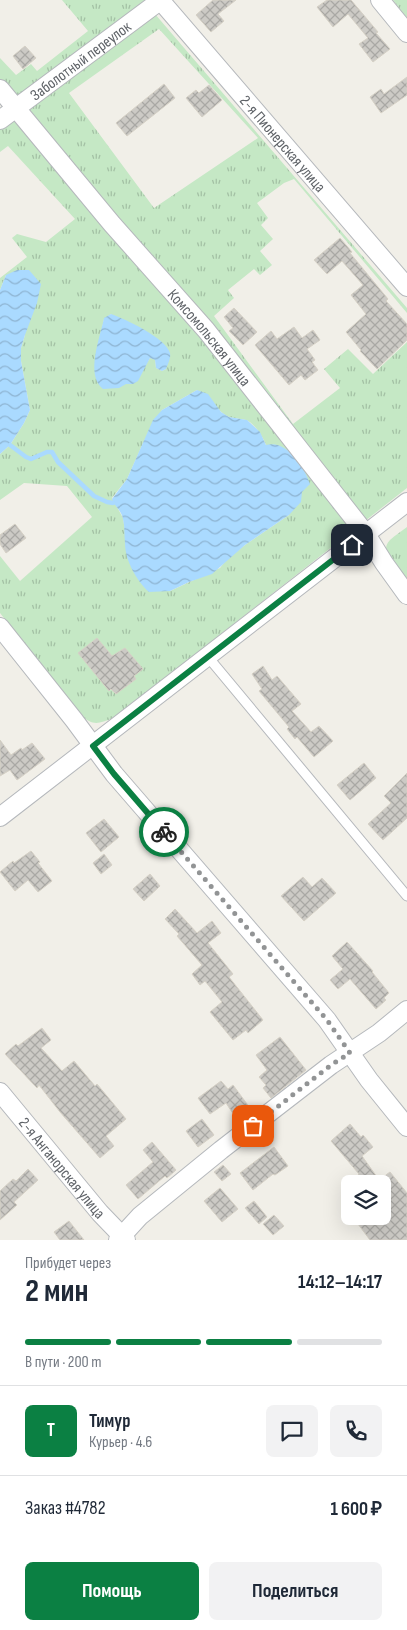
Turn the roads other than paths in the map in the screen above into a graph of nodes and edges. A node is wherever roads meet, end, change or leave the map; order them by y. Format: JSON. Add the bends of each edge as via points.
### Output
{"nodes":[{"id":1,"x":161,"y":0,"type":"edge"},
{"id":2,"x":380,"y":0,"type":"edge"},
{"id":3,"x":407,"y":33,"type":"edge"},
{"id":4,"x":0,"y":89,"type":"edge"},
{"id":5,"x":16,"y":108,"type":"junction"},
{"id":6,"x":0,"y":120,"type":"edge"},
{"id":7,"x":407,"y":287,"type":"edge"},
{"id":8,"x":407,"y":502,"type":"edge"},
{"id":9,"x":366,"y":534,"type":"junction"},
{"id":10,"x":407,"y":595,"type":"edge"},
{"id":11,"x":0,"y":628,"type":"edge"},
{"id":12,"x":208,"y":657,"type":"junction"},
{"id":13,"x":93,"y":746,"type":"junction"},
{"id":14,"x":0,"y":817,"type":"edge"},
{"id":15,"x":407,"y":896,"type":"edge"},
{"id":16,"x":407,"y":1010,"type":"edge"},
{"id":17,"x":350,"y":1053,"type":"junction"},
{"id":18,"x":0,"y":1092,"type":"edge"},
{"id":19,"x":407,"y":1127,"type":"edge"},
{"id":20,"x":122,"y":1238,"type":"edge"}],
"edges":[{"from":1,"to":5,"type":"street","name":"Заболотный переулок"},
{"from":1,"to":7,"type":"street","name":"2-я Пионерская улица"},
{"from":2,"to":3,"type":"street"},
{"from":4,"to":5,"type":"street","name":"Комсомольская улица"},
{"from":5,"to":6,"type":"street","name":"Заболотный переулок"},
{"from":5,"to":9,"type":"street","name":"Комсомольская улица","via":[[206,330]]},
{"from":8,"to":9,"type":"street"},
{"from":9,"to":10,"type":"street","name":"Комсомольская улица"},
{"from":9,"to":12,"type":"street"},
{"from":11,"to":13,"type":"street"},
{"from":12,"to":13,"type":"street"},
{"from":12,"to":15,"type":"lane"},
{"from":13,"to":14,"type":"street"},
{"from":13,"to":17,"type":"street","via":[[327,1020]]},
{"from":16,"to":17,"type":"street"},
{"from":17,"to":19,"type":"street"},
{"from":17,"to":20,"type":"street","via":[[221,1150],[140,1216]]},
{"from":18,"to":20,"type":"street","name":"2-я Анганорская улица"}]}
